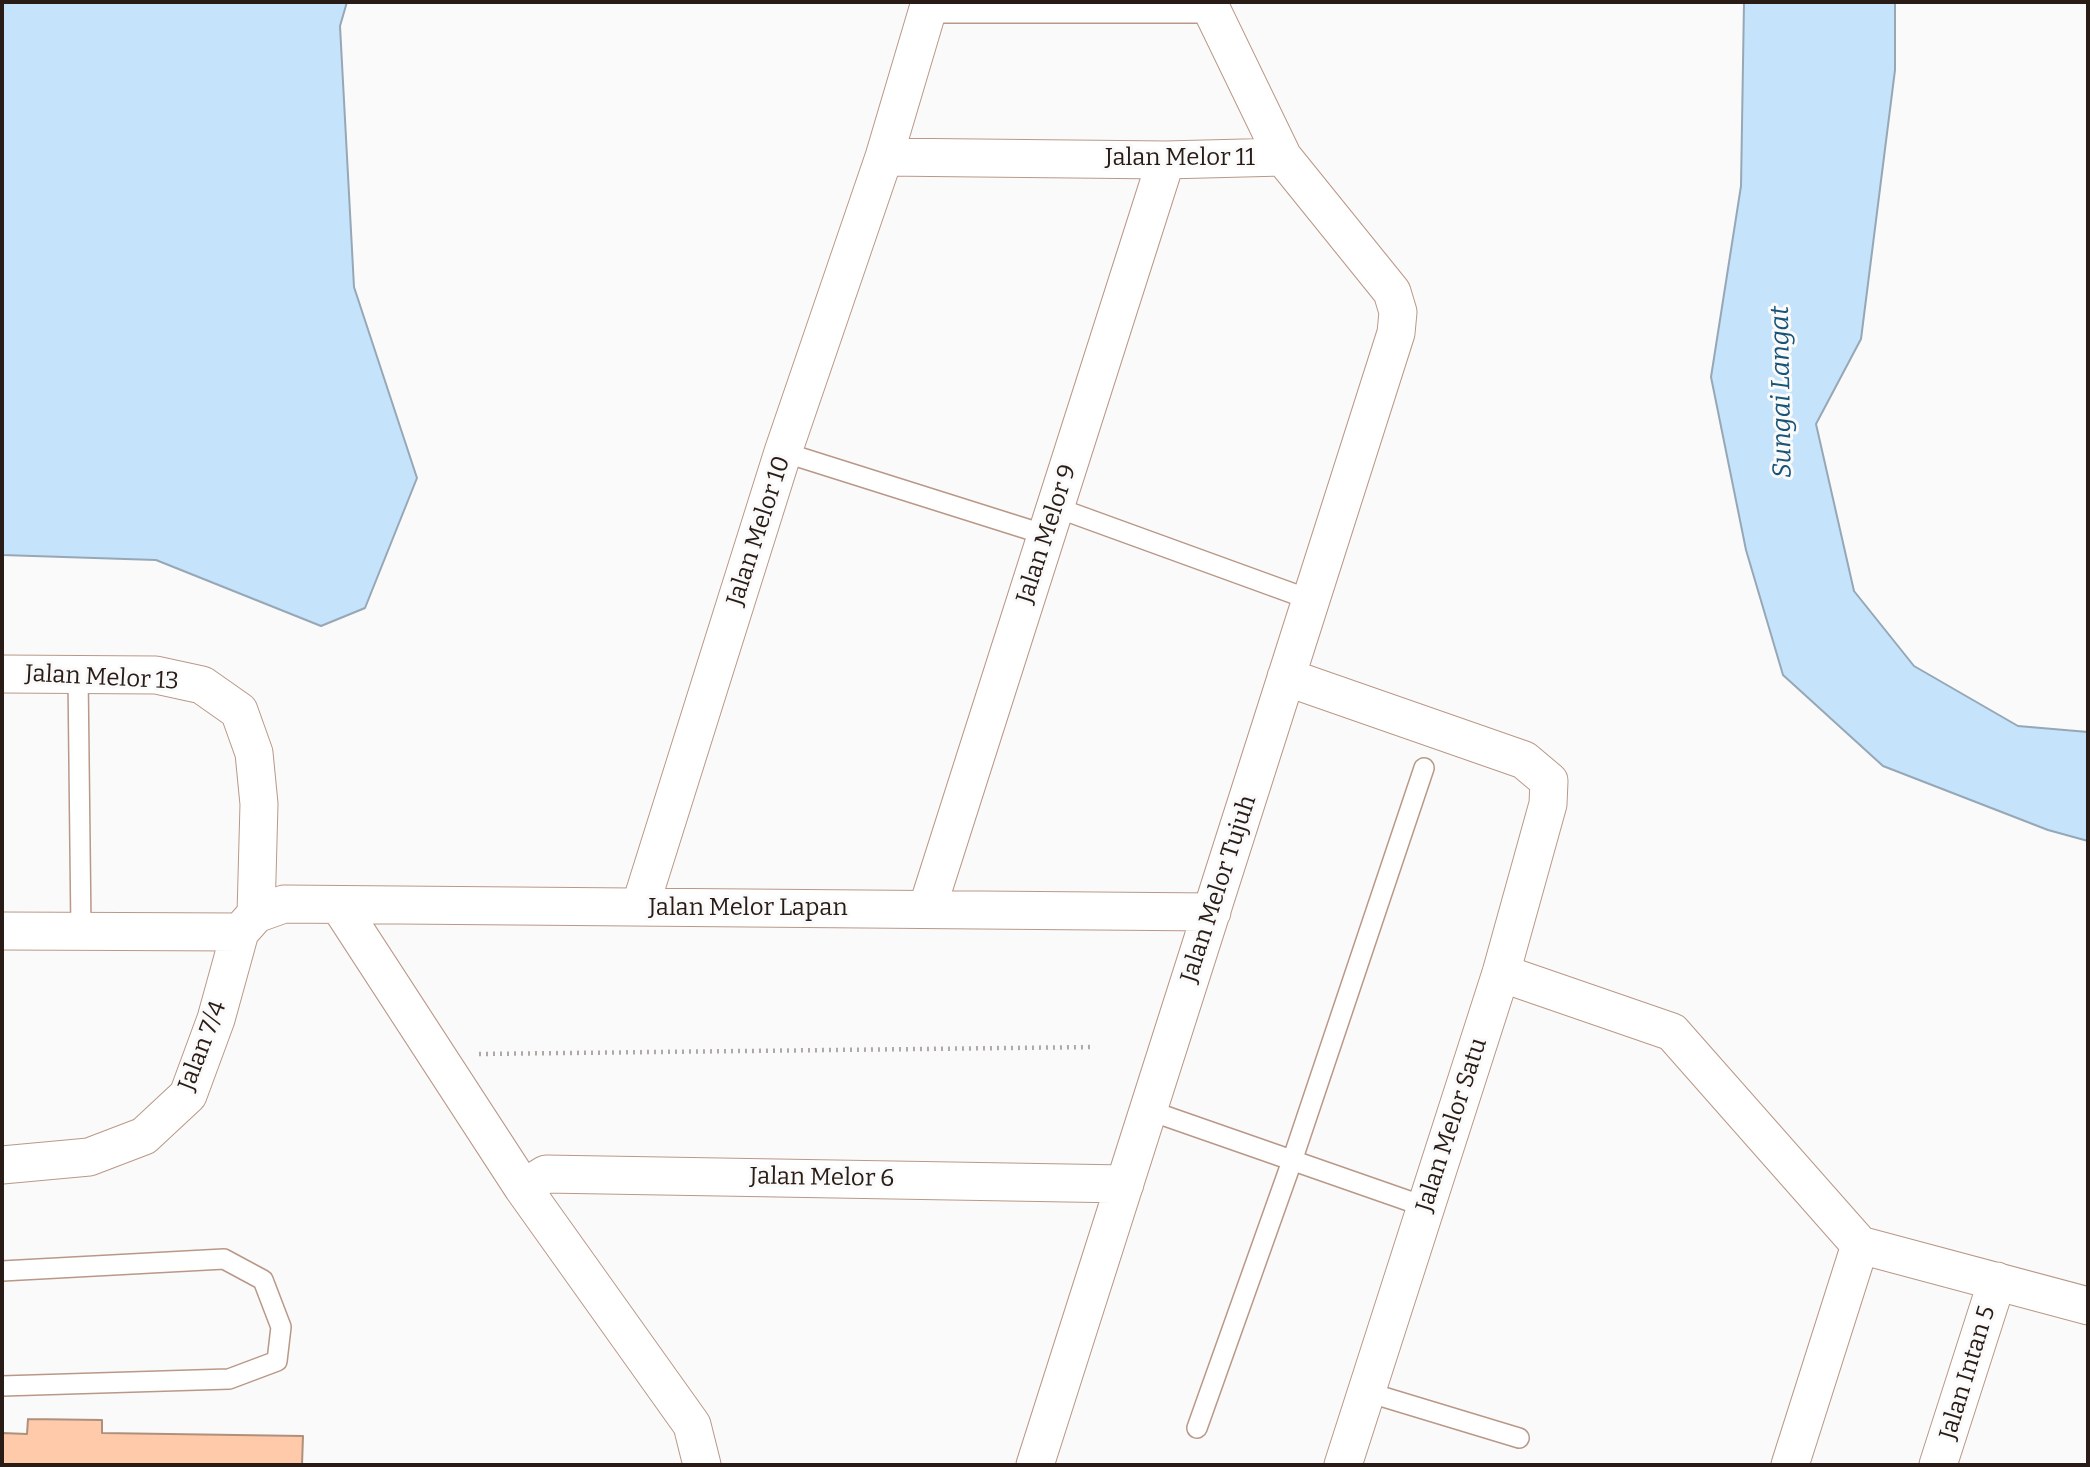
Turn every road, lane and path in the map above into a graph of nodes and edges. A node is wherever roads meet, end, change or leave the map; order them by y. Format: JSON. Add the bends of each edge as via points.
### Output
{"nodes":[{"id":1,"x":928,"y":7,"type":"edge"},
{"id":2,"x":1210,"y":8,"type":"edge"},
{"id":3,"x":884,"y":157,"type":"junction"},
{"id":4,"x":1283,"y":157,"type":"junction"},
{"id":5,"x":1166,"y":160,"type":"junction"},
{"id":6,"x":1398,"y":312,"type":"joint"},
{"id":7,"x":783,"y":452,"type":"junction"},
{"id":8,"x":1051,"y":521,"type":"junction"},
{"id":9,"x":1311,"y":600,"type":"junction"},
{"id":10,"x":2,"y":674,"type":"edge"},
{"id":11,"x":78,"y":674,"type":"junction"},
{"id":12,"x":1286,"y":677,"type":"junction"},
{"id":13,"x":1424,"y":768,"type":"dead end"},
{"id":14,"x":338,"y":905,"type":"junction"},
{"id":15,"x":640,"y":907,"type":"junction"},
{"id":16,"x":927,"y":909,"type":"junction"},
{"id":17,"x":1212,"y":912,"type":"junction"},
{"id":18,"x":260,"y":917,"type":"junction"},
{"id":19,"x":2,"y":931,"type":"edge"},
{"id":20,"x":81,"y":931,"type":"junction"},
{"id":21,"x":1501,"y":973,"type":"junction"},
{"id":22,"x":1094,"y":1047,"type":"dead end"},
{"id":23,"x":436,"y":1055,"type":"junction"},
{"id":24,"x":1148,"y":1110,"type":"junction"},
{"id":25,"x":1292,"y":1161,"type":"junction"},
{"id":26,"x":2,"y":1165,"type":"edge"},
{"id":27,"x":1125,"y":1184,"type":"junction"},
{"id":28,"x":523,"y":1188,"type":"junction"},
{"id":29,"x":1426,"y":1207,"type":"junction"},
{"id":30,"x":1860,"y":1245,"type":"junction"},
{"id":31,"x":2,"y":1271,"type":"edge"},
{"id":32,"x":1997,"y":1281,"type":"junction"},
{"id":33,"x":2088,"y":1306,"type":"edge"},
{"id":34,"x":2,"y":1386,"type":"edge"},
{"id":35,"x":1367,"y":1392,"type":"junction"},
{"id":36,"x":1197,"y":1428,"type":"dead end"},
{"id":37,"x":1519,"y":1438,"type":"dead end"},
{"id":38,"x":702,"y":1465,"type":"edge"},
{"id":39,"x":1035,"y":1465,"type":"edge"},
{"id":40,"x":1343,"y":1465,"type":"edge"},
{"id":41,"x":1790,"y":1465,"type":"edge"},
{"id":42,"x":1938,"y":1465,"type":"edge"}],
"edges":[{"from":1,"to":2,"type":"lane"},
{"from":1,"to":3,"type":"street","name":"Jalan Melor 10"},
{"from":2,"to":4,"type":"street"},
{"from":3,"to":5,"type":"street","name":"Jalan Melor 11"},
{"from":3,"to":7,"type":"street","name":"Jalan Melor 10"},
{"from":4,"to":5,"type":"street","name":"Jalan Melor 11"},
{"from":4,"to":6,"type":"street","name":"Jalan Melor 11","via":[[1392,292]]},
{"from":5,"to":8,"type":"street","name":"Jalan Melor 9"},
{"from":6,"to":9,"type":"street","name":"Jalan Melor Tujuh","via":[[1396,333]]},
{"from":7,"to":8,"type":"lane"},
{"from":7,"to":15,"type":"street","name":"Jalan Melor 10"},
{"from":8,"to":9,"type":"lane"},
{"from":8,"to":16,"type":"street","name":"Jalan Melor 9"},
{"from":9,"to":12,"type":"street","name":"Jalan Melor Tujuh"},
{"from":10,"to":11,"type":"street","name":"Jalan Melor 13"},
{"from":11,"to":18,"type":"street","name":"Jalan Melor 13","via":[[156,676],[202,685],[239,711],[254,753]]},
{"from":11,"to":20,"type":"lane"},
{"from":12,"to":17,"type":"street","name":"Jalan Melor Tujuh"},
{"from":12,"to":21,"type":"street","name":"Jalan Melor Satu","via":[[1524,760],[1549,781],[1548,804]]},
{"from":13,"to":25,"type":"lane"},
{"from":14,"to":15,"type":"street","name":"Jalan Melor Lapan"},
{"from":14,"to":18,"type":"street","name":"Jalan Melor Lapan"},
{"from":14,"to":23,"type":"street"},
{"from":15,"to":16,"type":"street","name":"Jalan Melor Lapan"},
{"from":16,"to":17,"type":"street","name":"Jalan Melor Lapan"},
{"from":17,"to":24,"type":"street","name":"Jalan Melor Tujuh"},
{"from":18,"to":20,"type":"street"},
{"from":18,"to":26,"type":"street","name":"Jalan 7/4","via":[[188,1095],[144,1136],[89,1157]]},
{"from":19,"to":20,"type":"street"},
{"from":21,"to":29,"type":"street","name":"Jalan Melor Satu"},
{"from":21,"to":30,"type":"street","via":[[1672,1032]]},
{"from":22,"to":23,"type":"path"},
{"from":23,"to":28,"type":"street"},
{"from":24,"to":25,"type":"lane"},
{"from":24,"to":27,"type":"street","name":"Jalan Melor Tujuh"},
{"from":25,"to":29,"type":"lane"},
{"from":25,"to":36,"type":"lane"},
{"from":27,"to":28,"type":"street","name":"Jalan Melor 6","via":[[547,1174]]},
{"from":27,"to":39,"type":"street","name":"Jalan Melor Tujuh"},
{"from":28,"to":38,"type":"street","via":[[692,1424]]},
{"from":29,"to":35,"type":"street","name":"Jalan Melor Satu"},
{"from":30,"to":32,"type":"street"},
{"from":30,"to":41,"type":"street"},
{"from":31,"to":34,"type":"lane","via":[[224,1259],[263,1280],[281,1326],[277,1361],[229,1379]]},
{"from":32,"to":33,"type":"street"},
{"from":32,"to":42,"type":"street","name":"Jalan Intan 5"},
{"from":35,"to":37,"type":"lane"},
{"from":35,"to":40,"type":"street","name":"Jalan Melor Satu"}]}
